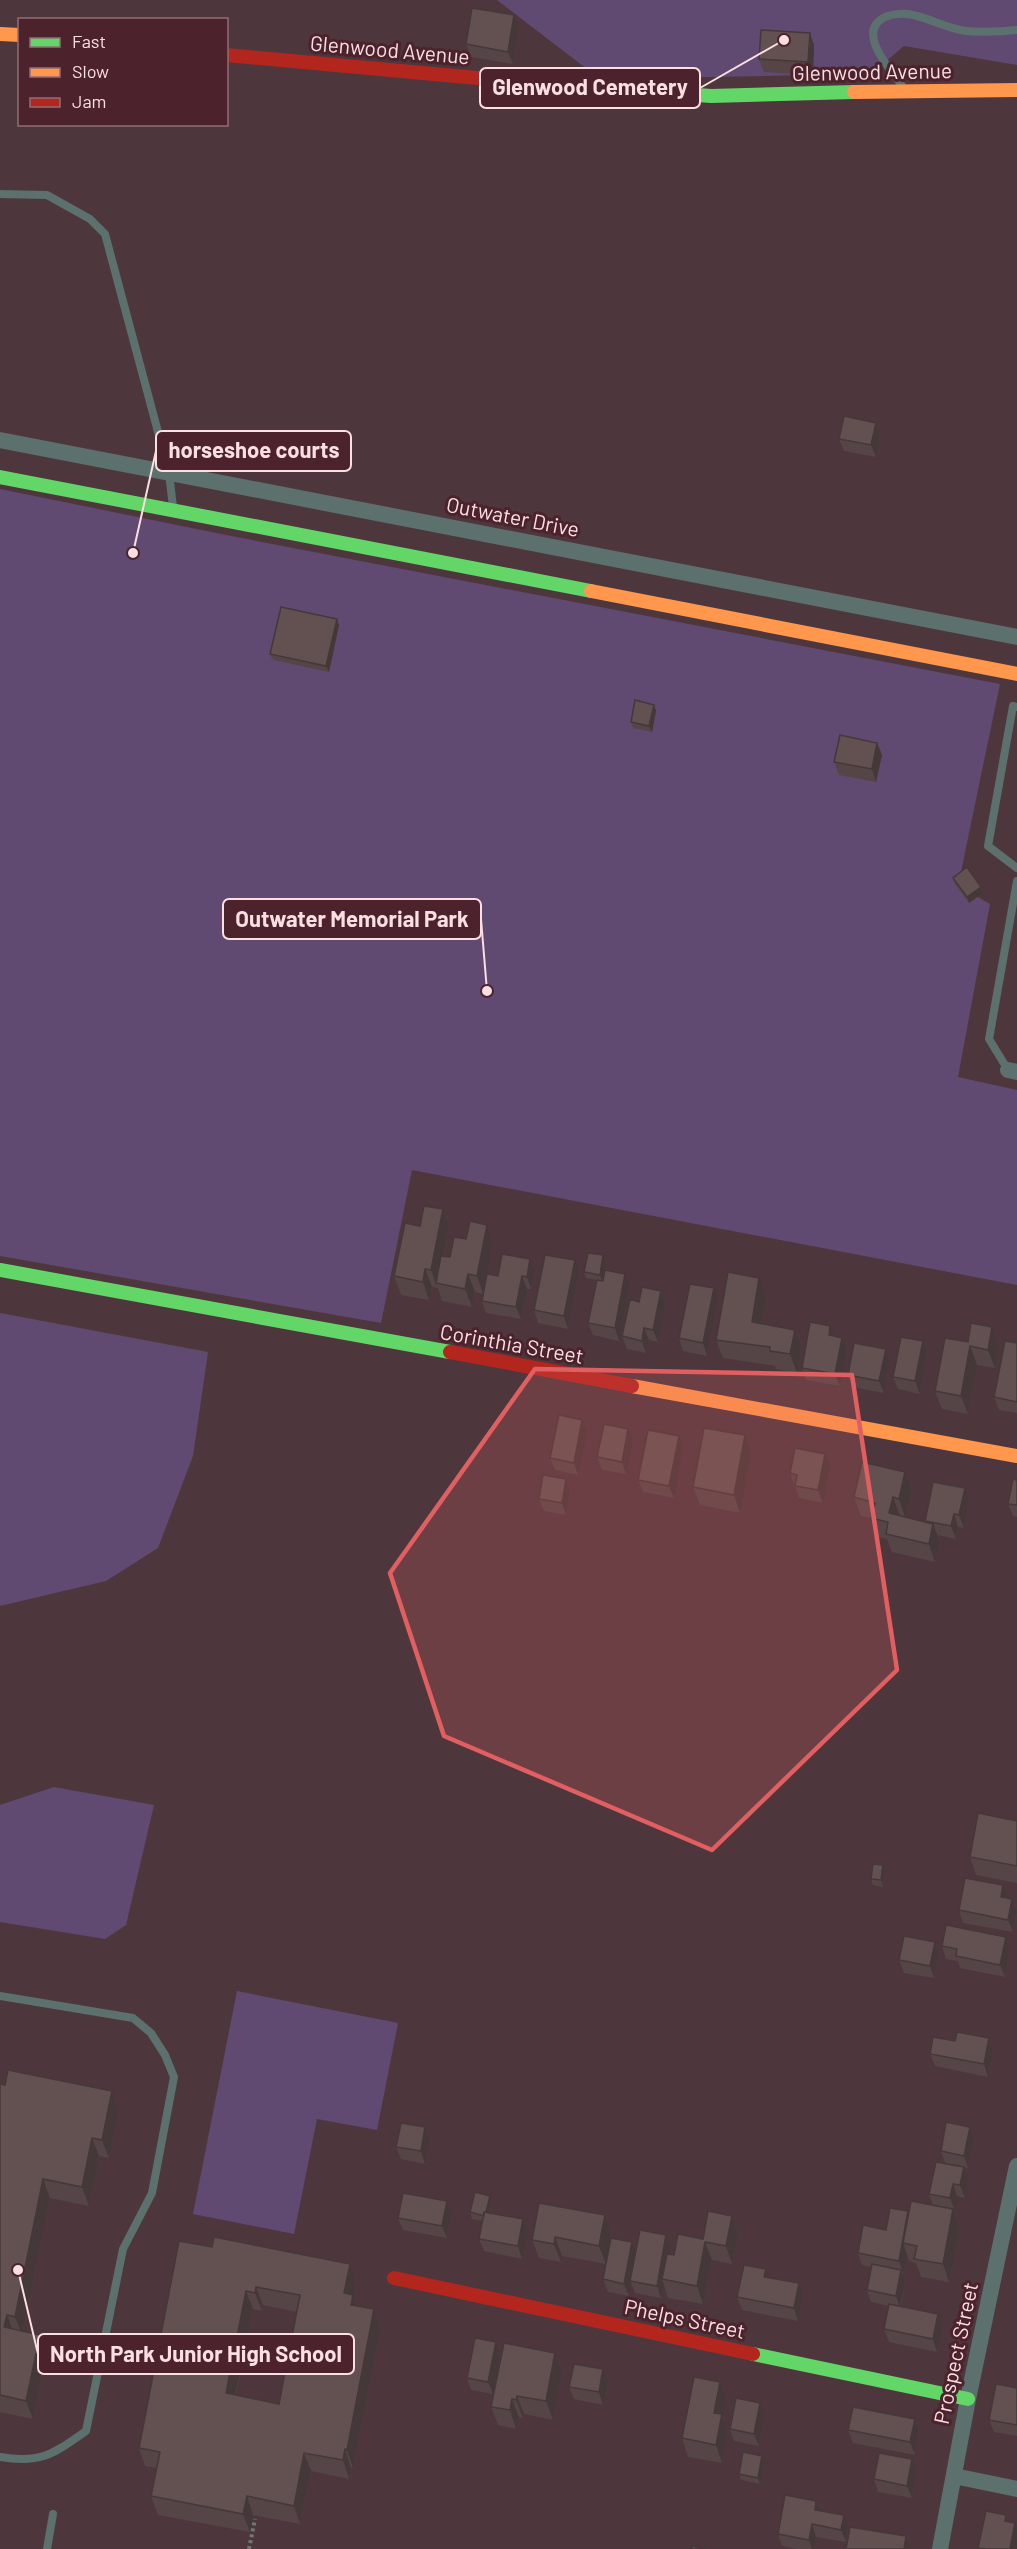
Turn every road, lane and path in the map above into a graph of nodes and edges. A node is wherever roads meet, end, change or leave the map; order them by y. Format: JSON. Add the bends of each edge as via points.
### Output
{"nodes":[{"id":1,"x":1017,"y":30,"type":"edge"},
{"id":2,"x":0,"y":34,"type":"edge"},
{"id":3,"x":18,"y":35,"type":"edge"},
{"id":4,"x":228,"y":55,"type":"edge"},
{"id":5,"x":905,"y":90,"type":"junction"},
{"id":6,"x":1017,"y":90,"type":"edge"},
{"id":7,"x":0,"y":194,"type":"edge"},
{"id":8,"x":0,"y":440,"type":"edge"},
{"id":9,"x":169,"y":473,"type":"junction"},
{"id":10,"x":0,"y":477,"type":"edge"},
{"id":11,"x":173,"y":510,"type":"junction"},
{"id":12,"x":1017,"y":637,"type":"edge"},
{"id":13,"x":1017,"y":674,"type":"edge"},
{"id":14,"x":1017,"y":707,"type":"edge"},
{"id":15,"x":1017,"y":868,"type":"edge"},
{"id":16,"x":1017,"y":881,"type":"edge"},
{"id":17,"x":1012,"y":1071,"type":"edge"},
{"id":18,"x":0,"y":1270,"type":"edge"},
{"id":19,"x":1017,"y":1456,"type":"edge"},
{"id":20,"x":0,"y":1996,"type":"edge"},
{"id":21,"x":1017,"y":2166,"type":"edge"},
{"id":22,"x":1015,"y":2191,"type":"edge"},
{"id":23,"x":394,"y":2278,"type":"dead end"},
{"id":24,"x":968,"y":2399,"type":"junction"},
{"id":25,"x":0,"y":2457,"type":"edge"},
{"id":26,"x":954,"y":2476,"type":"junction"},
{"id":27,"x":1017,"y":2489,"type":"edge"},
{"id":28,"x":53,"y":2514,"type":"dead end"},
{"id":29,"x":255,"y":2519,"type":"dead end"},
{"id":30,"x":47,"y":2549,"type":"edge"},
{"id":31,"x":249,"y":2549,"type":"edge"},
{"id":32,"x":940,"y":2549,"type":"edge"}],
"edges":[{"from":1,"to":5,"type":"lane","via":[[964,31],[915,15],[889,15],[881,19],[874,27],[875,48]]},
{"from":2,"to":3,"type":"street"},
{"from":4,"to":5,"type":"street","name":"Glenwood Avenue","via":[[711,96]]},
{"from":5,"to":6,"type":"street","name":"Glenwood Avenue"},
{"from":7,"to":9,"type":"lane","via":[[47,195],[90,219],[105,234]]},
{"from":8,"to":9,"type":"street","name":"Outwater Drive"},
{"from":9,"to":11,"type":"lane"},
{"from":9,"to":12,"type":"street","name":"Outwater Drive"},
{"from":10,"to":11,"type":"street"},
{"from":11,"to":13,"type":"street"},
{"from":14,"to":15,"type":"lane","via":[[1013,706],[988,846]]},
{"from":16,"to":17,"type":"lane","via":[[989,1039]]},
{"from":18,"to":19,"type":"street","name":"Corinthia Street"},
{"from":20,"to":25,"type":"lane","via":[[133,2018],[150,2033],[174,2077],[152,2193],[123,2249],[86,2432],[48,2457],[18,2461]]},
{"from":21,"to":22,"type":"street","name":"Prospect Street"},
{"from":22,"to":24,"type":"street","name":"Prospect Street"},
{"from":23,"to":24,"type":"street","name":"Phelps Street"},
{"from":24,"to":26,"type":"street","name":"Prospect Street"},
{"from":26,"to":27,"type":"street"},
{"from":26,"to":32,"type":"street","name":"Prospect Street"},
{"from":28,"to":30,"type":"lane"},
{"from":29,"to":31,"type":"path"}]}
